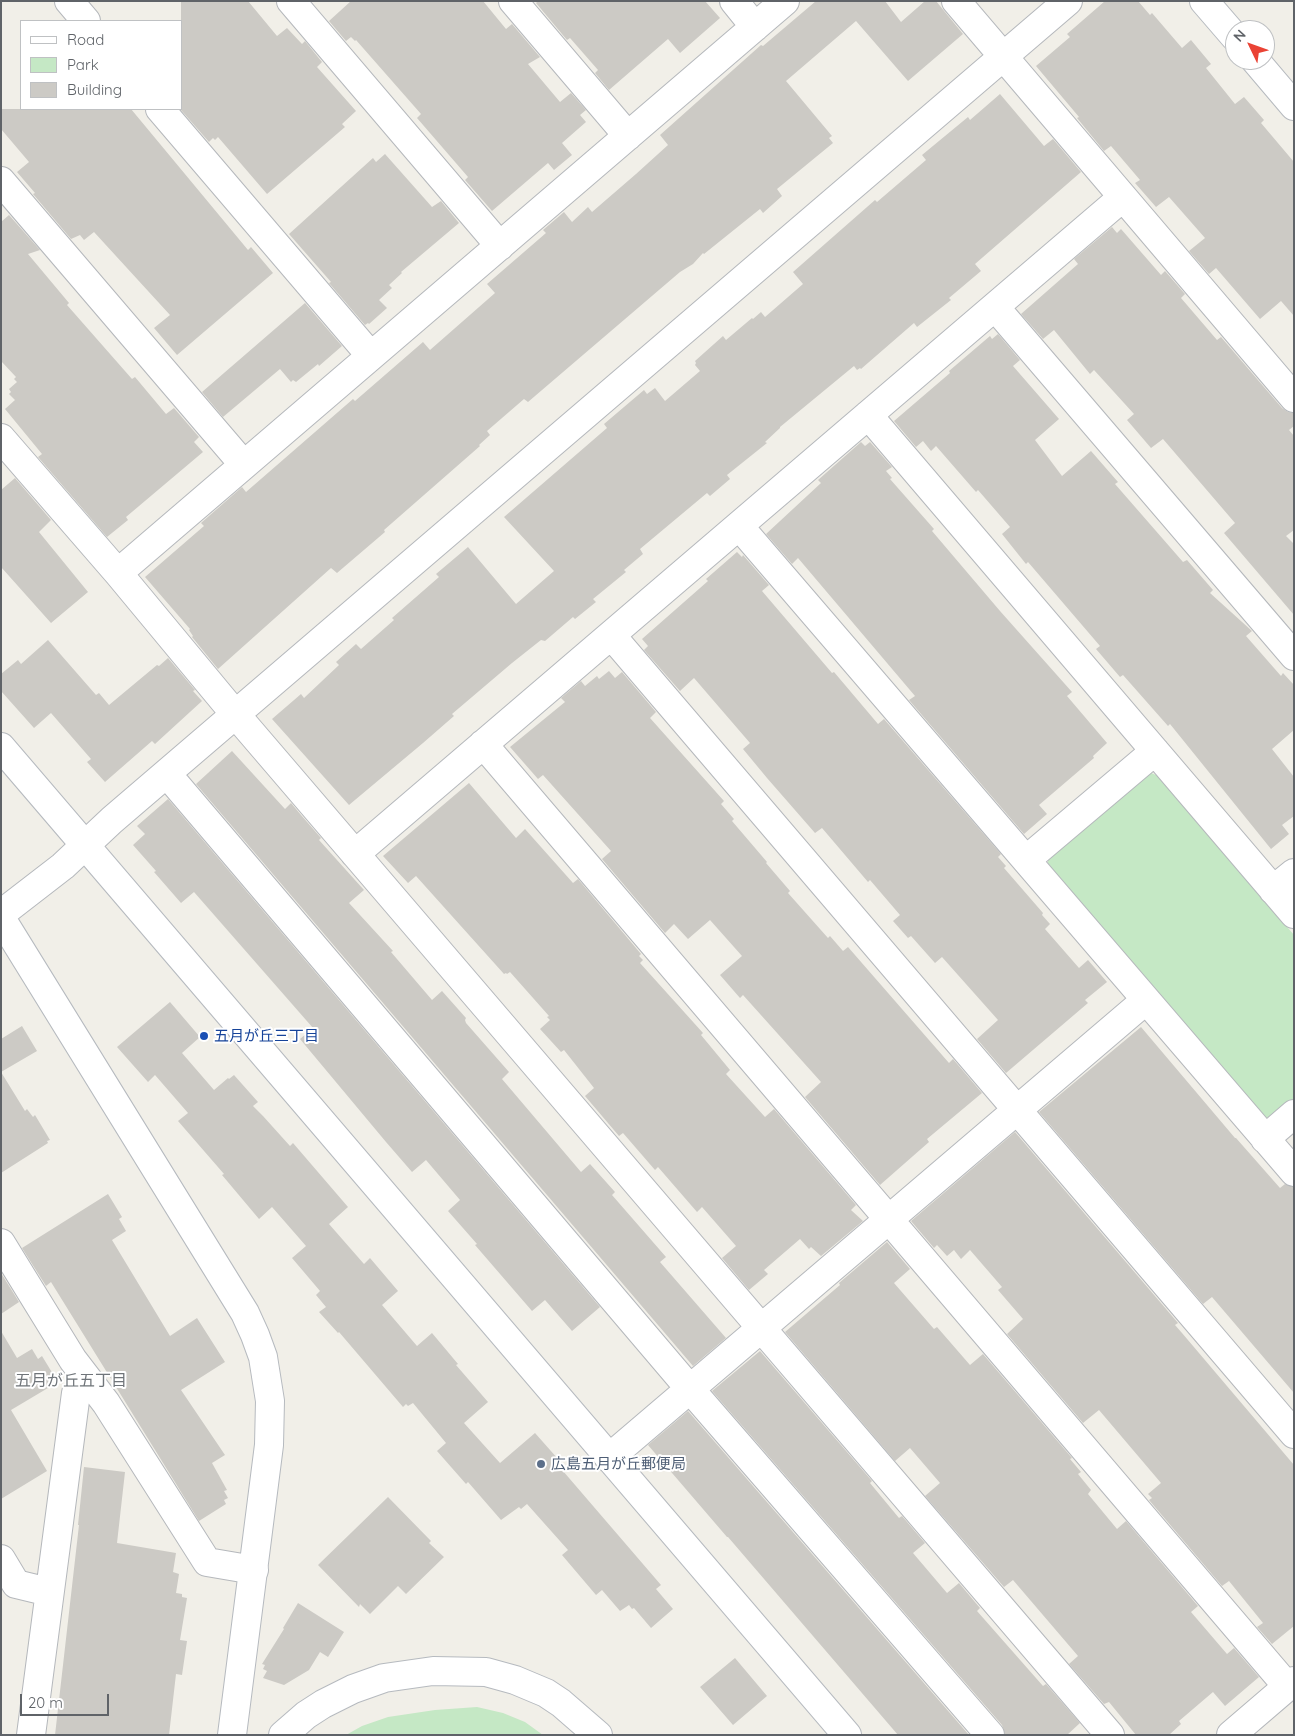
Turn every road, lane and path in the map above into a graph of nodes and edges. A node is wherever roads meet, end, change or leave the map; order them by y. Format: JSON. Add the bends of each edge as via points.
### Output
{"nodes":[{"id":1,"x":69,"y":1,"type":"edge"},
{"id":2,"x":291,"y":1,"type":"edge"},
{"id":3,"x":513,"y":1,"type":"edge"},
{"id":4,"x":734,"y":1,"type":"edge"},
{"id":5,"x":785,"y":1,"type":"edge"},
{"id":6,"x":956,"y":1,"type":"edge"},
{"id":7,"x":1068,"y":1,"type":"edge"},
{"id":8,"x":1204,"y":1,"type":"edge"},
{"id":9,"x":85,"y":20,"type":"edge"},
{"id":10,"x":1225,"y":25,"type":"edge"},
{"id":11,"x":755,"y":27,"type":"junction"},
{"id":12,"x":1004,"y":56,"type":"junction"},
{"id":13,"x":1263,"y":70,"type":"edge"},
{"id":14,"x":1294,"y":106,"type":"edge"},
{"id":15,"x":161,"y":110,"type":"edge"},
{"id":16,"x":628,"y":136,"type":"junction"},
{"id":17,"x":1,"y":181,"type":"edge"},
{"id":18,"x":1123,"y":197,"type":"junction"},
{"id":19,"x":500,"y":246,"type":"junction"},
{"id":20,"x":995,"y":307,"type":"junction"},
{"id":21,"x":370,"y":356,"type":"junction"},
{"id":22,"x":1294,"y":398,"type":"edge"},
{"id":23,"x":868,"y":415,"type":"junction"},
{"id":24,"x":1,"y":438,"type":"edge"},
{"id":25,"x":244,"y":465,"type":"junction"},
{"id":26,"x":739,"y":526,"type":"junction"},
{"id":27,"x":118,"y":574,"type":"junction"},
{"id":28,"x":611,"y":634,"type":"junction"},
{"id":29,"x":1294,"y":656,"type":"edge"},
{"id":30,"x":236,"y":714,"type":"junction"},
{"id":31,"x":483,"y":744,"type":"junction"},
{"id":32,"x":1,"y":747,"type":"edge"},
{"id":33,"x":1155,"y":751,"type":"junction"},
{"id":34,"x":167,"y":774,"type":"junction"},
{"id":35,"x":85,"y":845,"type":"junction"},
{"id":36,"x":355,"y":854,"type":"junction"},
{"id":37,"x":1026,"y":860,"type":"junction"},
{"id":38,"x":1294,"y":872,"type":"edge"},
{"id":39,"x":1274,"y":890,"type":"junction"},
{"id":40,"x":1,"y":914,"type":"edge"},
{"id":41,"x":1294,"y":914,"type":"edge"},
{"id":42,"x":1,"y":918,"type":"edge"},
{"id":43,"x":1146,"y":1000,"type":"junction"},
{"id":44,"x":1017,"y":1110,"type":"junction"},
{"id":45,"x":1294,"y":1114,"type":"edge"},
{"id":46,"x":1265,"y":1139,"type":"junction"},
{"id":47,"x":1294,"y":1172,"type":"edge"},
{"id":48,"x":889,"y":1219,"type":"junction"},
{"id":49,"x":1,"y":1243,"type":"edge"},
{"id":50,"x":761,"y":1328,"type":"junction"},
{"id":51,"x":90,"y":1382,"type":"junction"},
{"id":52,"x":690,"y":1389,"type":"junction"},
{"id":53,"x":1294,"y":1434,"type":"edge"},
{"id":54,"x":609,"y":1458,"type":"junction"},
{"id":55,"x":1,"y":1560,"type":"edge"},
{"id":56,"x":254,"y":1570,"type":"junction"},
{"id":57,"x":49,"y":1592,"type":"junction"},
{"id":58,"x":1291,"y":1683,"type":"edge"},
{"id":59,"x":31,"y":1735,"type":"edge"},
{"id":60,"x":232,"y":1735,"type":"edge"},
{"id":61,"x":283,"y":1735,"type":"edge"},
{"id":62,"x":598,"y":1735,"type":"edge"},
{"id":63,"x":847,"y":1735,"type":"edge"},
{"id":64,"x":990,"y":1735,"type":"edge"},
{"id":65,"x":1110,"y":1735,"type":"edge"},
{"id":66,"x":1231,"y":1735,"type":"edge"}],
"edges":[{"from":1,"to":9,"type":"street"},
{"from":2,"to":19,"type":"street"},
{"from":3,"to":16,"type":"street"},
{"from":4,"to":11,"type":"street"},
{"from":5,"to":11,"type":"street"},
{"from":6,"to":12,"type":"street"},
{"from":7,"to":12,"type":"street"},
{"from":8,"to":10,"type":"street"},
{"from":11,"to":16,"type":"street"},
{"from":12,"to":18,"type":"street"},
{"from":12,"to":30,"type":"street"},
{"from":13,"to":14,"type":"street"},
{"from":15,"to":21,"type":"street"},
{"from":16,"to":19,"type":"street"},
{"from":17,"to":25,"type":"street"},
{"from":18,"to":20,"type":"street"},
{"from":18,"to":22,"type":"street"},
{"from":19,"to":21,"type":"street"},
{"from":20,"to":23,"type":"street"},
{"from":20,"to":29,"type":"street"},
{"from":21,"to":25,"type":"street"},
{"from":23,"to":26,"type":"street"},
{"from":23,"to":33,"type":"street"},
{"from":24,"to":27,"type":"street"},
{"from":25,"to":27,"type":"street"},
{"from":26,"to":28,"type":"street"},
{"from":26,"to":37,"type":"street"},
{"from":27,"to":30,"type":"street"},
{"from":28,"to":31,"type":"street"},
{"from":28,"to":44,"type":"street"},
{"from":30,"to":34,"type":"street"},
{"from":30,"to":36,"type":"street"},
{"from":31,"to":36,"type":"street"},
{"from":31,"to":48,"type":"street"},
{"from":32,"to":35,"type":"street"},
{"from":33,"to":37,"type":"street"},
{"from":33,"to":39,"type":"street"},
{"from":34,"to":35,"type":"street"},
{"from":34,"to":52,"type":"street"},
{"from":35,"to":40,"type":"street"},
{"from":35,"to":54,"type":"street"},
{"from":36,"to":50,"type":"street"},
{"from":37,"to":43,"type":"street"},
{"from":38,"to":39,"type":"street"},
{"from":39,"to":41,"type":"street"},
{"from":42,"to":56,"type":"street","via":[[246,1313],[255,1335],[267,1379],[271,1423]]},
{"from":43,"to":44,"type":"street"},
{"from":43,"to":46,"type":"street"},
{"from":44,"to":48,"type":"street"},
{"from":44,"to":53,"type":"street"},
{"from":45,"to":46,"type":"street"},
{"from":46,"to":47,"type":"street"},
{"from":48,"to":50,"type":"street"},
{"from":48,"to":58,"type":"street"},
{"from":49,"to":51,"type":"street"},
{"from":50,"to":52,"type":"street"},
{"from":50,"to":65,"type":"street"},
{"from":51,"to":56,"type":"street","via":[[207,1562]]},
{"from":51,"to":57,"type":"street","via":[[76,1393]]},
{"from":52,"to":54,"type":"street"},
{"from":52,"to":64,"type":"street"},
{"from":54,"to":63,"type":"street"},
{"from":55,"to":57,"type":"street","via":[[16,1584]]},
{"from":56,"to":60,"type":"street"},
{"from":57,"to":59,"type":"street"},
{"from":58,"to":66,"type":"street"},
{"from":61,"to":62,"type":"street","via":[[340,1694],[384,1678],[433,1671],[486,1672],[515,1680],[561,1703]]}]}
